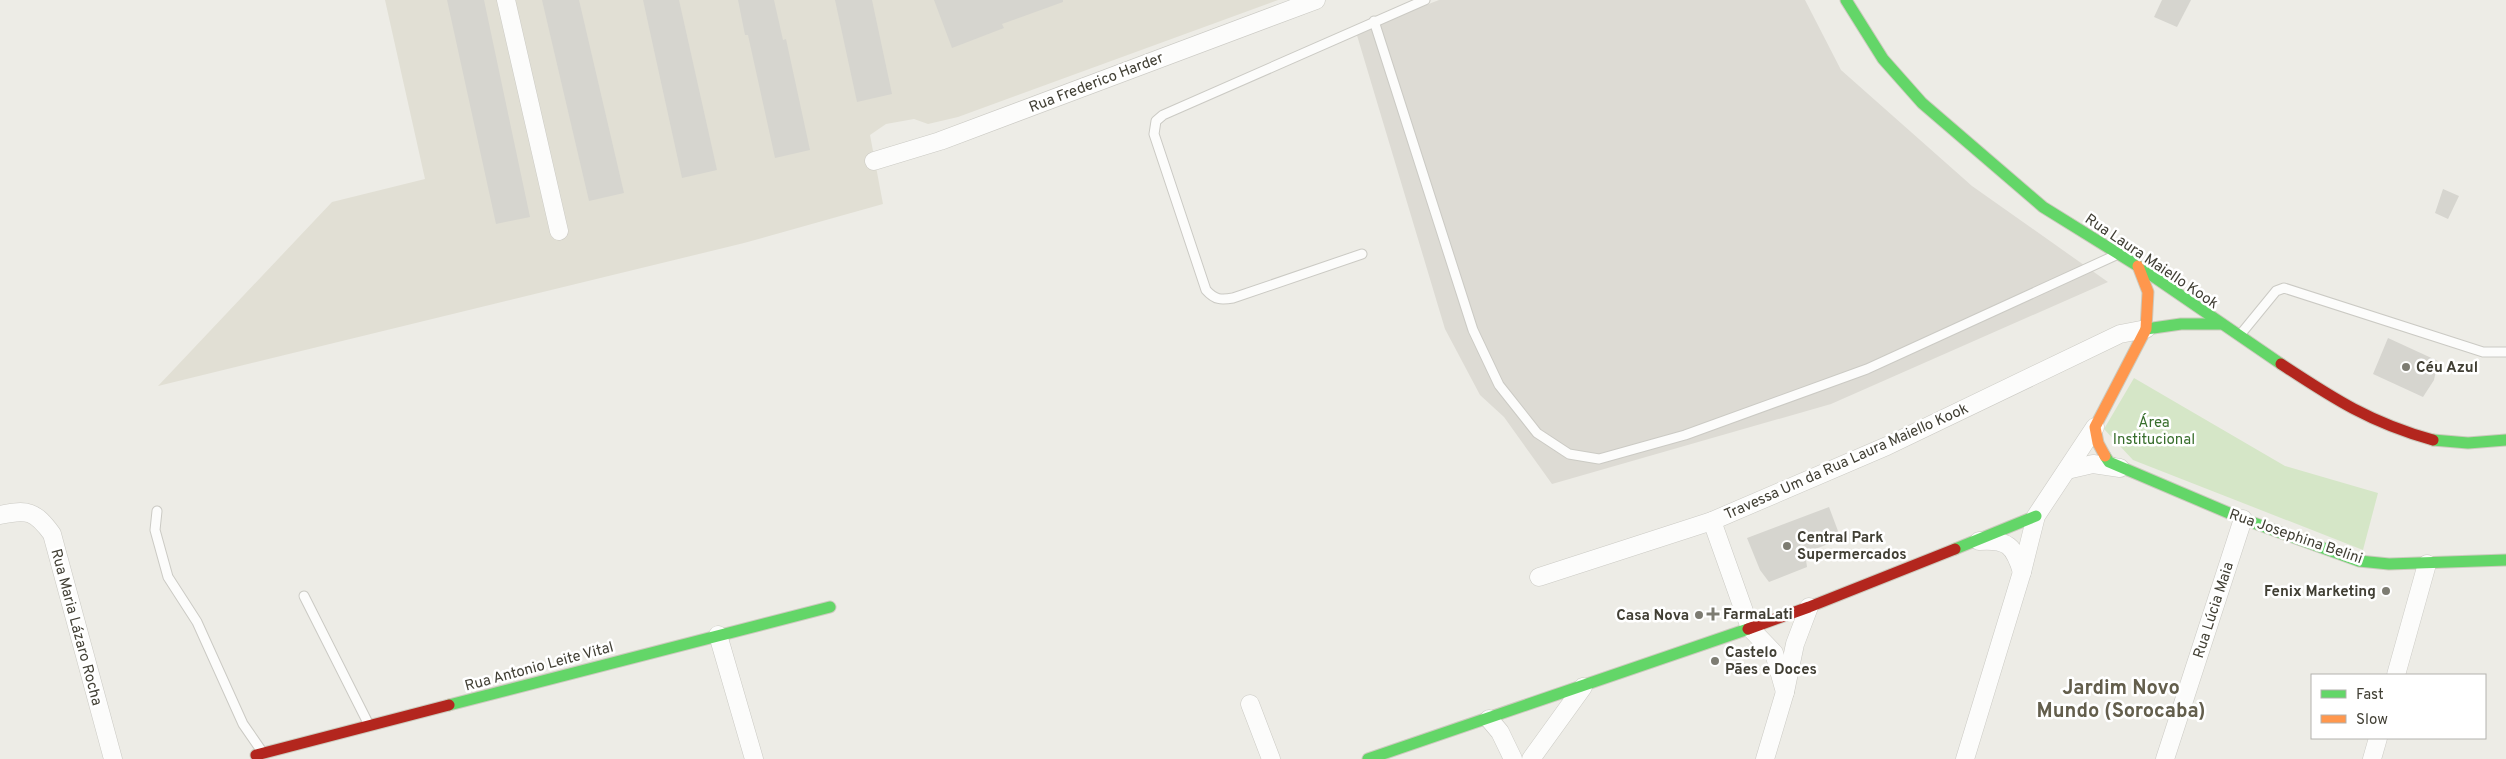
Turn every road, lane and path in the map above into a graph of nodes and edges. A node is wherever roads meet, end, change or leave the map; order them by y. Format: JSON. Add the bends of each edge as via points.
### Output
{"nodes":[{"id":1,"x":506,"y":0,"type":"edge"},
{"id":2,"x":1316,"y":0,"type":"edge"},
{"id":3,"x":1425,"y":0,"type":"edge"},
{"id":4,"x":1846,"y":0,"type":"edge"},
{"id":5,"x":1374,"y":21,"type":"junction"},
{"id":6,"x":874,"y":161,"type":"dead end"},
{"id":7,"x":559,"y":231,"type":"dead end"},
{"id":8,"x":1362,"y":254,"type":"dead end"},
{"id":9,"x":2118,"y":254,"type":"junction"},
{"id":10,"x":2138,"y":266,"type":"junction"},
{"id":11,"x":2220,"y":324,"type":"junction"},
{"id":12,"x":2146,"y":329,"type":"junction"},
{"id":13,"x":2239,"y":335,"type":"junction"},
{"id":14,"x":2506,"y":352,"type":"edge"},
{"id":15,"x":2095,"y":426,"type":"junction"},
{"id":16,"x":2506,"y":440,"type":"edge"},
{"id":17,"x":2124,"y":469,"type":"junction"},
{"id":18,"x":2066,"y":470,"type":"junction"},
{"id":19,"x":157,"y":512,"type":"dead end"},
{"id":20,"x":0,"y":515,"type":"edge"},
{"id":21,"x":2036,"y":516,"type":"junction"},
{"id":22,"x":2243,"y":519,"type":"junction"},
{"id":23,"x":1712,"y":521,"type":"junction"},
{"id":24,"x":1972,"y":542,"type":"junction"},
{"id":25,"x":2506,"y":560,"type":"edge"},
{"id":26,"x":2427,"y":564,"type":"junction"},
{"id":27,"x":2022,"y":572,"type":"junction"},
{"id":28,"x":1539,"y":576,"type":"dead end"},
{"id":29,"x":304,"y":596,"type":"dead end"},
{"id":30,"x":830,"y":606,"type":"dead end"},
{"id":31,"x":1809,"y":607,"type":"junction"},
{"id":32,"x":1750,"y":628,"type":"junction"},
{"id":33,"x":718,"y":635,"type":"junction"},
{"id":34,"x":2396,"y":674,"type":"edge"},
{"id":35,"x":1583,"y":687,"type":"junction"},
{"id":36,"x":1785,"y":692,"type":"junction"},
{"id":37,"x":1250,"y":704,"type":"dead end"},
{"id":38,"x":1489,"y":718,"type":"junction"},
{"id":39,"x":369,"y":725,"type":"junction"},
{"id":40,"x":2378,"y":739,"type":"edge"},
{"id":41,"x":260,"y":754,"type":"joint"},
{"id":42,"x":113,"y":759,"type":"edge"},
{"id":43,"x":754,"y":759,"type":"edge"},
{"id":44,"x":1271,"y":759,"type":"edge"},
{"id":45,"x":1368,"y":759,"type":"edge"},
{"id":46,"x":1513,"y":759,"type":"edge"},
{"id":47,"x":1531,"y":759,"type":"edge"},
{"id":48,"x":1765,"y":759,"type":"edge"},
{"id":49,"x":1965,"y":759,"type":"edge"},
{"id":50,"x":2165,"y":759,"type":"edge"},
{"id":51,"x":2372,"y":759,"type":"edge"}],
"edges":[{"from":1,"to":7,"type":"street"},
{"from":2,"to":6,"type":"street","name":"Rua Frederico Harder","via":[[940,141]]},
{"from":3,"to":5,"type":"lane"},
{"from":4,"to":9,"type":"main road","name":"Rua Laura Maiello Kook","via":[[1884,59],[1922,103],[2043,207]]},
{"from":5,"to":8,"type":"lane","via":[[1163,115],[1156,122],[1154,134],[1206,290],[1212,298],[1233,298]]},
{"from":5,"to":9,"type":"lane","via":[[1473,330],[1499,385],[1537,433],[1569,454],[1599,459],[1685,435],[1867,369]]},
{"from":9,"to":10,"type":"main road","name":"Rua Laura Maiello Kook"},
{"from":10,"to":11,"type":"main road","name":"Rua Laura Maiello Kook"},
{"from":10,"to":12,"type":"main road","via":[[2148,292]]},
{"from":11,"to":12,"type":"main road","via":[[2181,324]]},
{"from":11,"to":13,"type":"main road","name":"Rua Laura Maiello Kook"},
{"from":12,"to":15,"type":"main road"},
{"from":12,"to":23,"type":"street","name":"Travessa Um da Rua Laura Maiello Kook","via":[[2120,334],[1887,446]]},
{"from":13,"to":14,"type":"lane","via":[[2276,291],[2284,288],[2483,352]]},
{"from":13,"to":16,"type":"main road","name":"Rua Laura Maiello Kook","via":[[2341,403],[2396,430],[2442,441]]},
{"from":15,"to":17,"type":"main road","name":"Rua Josephina Belini","via":[[2109,462]]},
{"from":15,"to":18,"type":"street"},
{"from":17,"to":18,"type":"street","name":"Rua Josephina Belini","via":[[2093,464]]},
{"from":17,"to":22,"type":"main road","name":"Rua Josephina Belini"},
{"from":18,"to":21,"type":"street"},
{"from":19,"to":41,"type":"lane","via":[[154,530],[168,577],[197,622]]},
{"from":20,"to":42,"type":"street","name":"Rua Maria Lázaro Rocha","via":[[20,511],[40,518],[52,534]]},
{"from":21,"to":24,"type":"main road"},
{"from":21,"to":27,"type":"street"},
{"from":22,"to":26,"type":"main road","name":"Rua Josephina Belini","via":[[2359,560]]},
{"from":22,"to":50,"type":"street","name":"Rua Lúcia Maia"},
{"from":23,"to":28,"type":"street","name":"Travessa Um da Rua Laura Maiello Kook"},
{"from":23,"to":32,"type":"street"},
{"from":24,"to":27,"type":"street","via":[[2000,541],[2008,544],[2018,557]]},
{"from":24,"to":31,"type":"main road"},
{"from":25,"to":26,"type":"main road","name":"Rua Josephina Belini"},
{"from":26,"to":34,"type":"street"},
{"from":27,"to":49,"type":"street"},
{"from":29,"to":39,"type":"lane"},
{"from":30,"to":33,"type":"main road","name":"Rua Antonio Leite Vital"},
{"from":31,"to":32,"type":"main road"},
{"from":31,"to":36,"type":"street"},
{"from":32,"to":35,"type":"main road"},
{"from":32,"to":36,"type":"street","via":[[1774,653]]},
{"from":33,"to":39,"type":"main road","name":"Rua Antonio Leite Vital"},
{"from":33,"to":43,"type":"street"},
{"from":35,"to":38,"type":"main road"},
{"from":35,"to":47,"type":"street"},
{"from":36,"to":48,"type":"street"},
{"from":37,"to":44,"type":"street"},
{"from":38,"to":45,"type":"main road"},
{"from":38,"to":46,"type":"street"},
{"from":39,"to":41,"type":"main road","name":"Rua Antonio Leite Vital"},
{"from":40,"to":51,"type":"street"}]}
